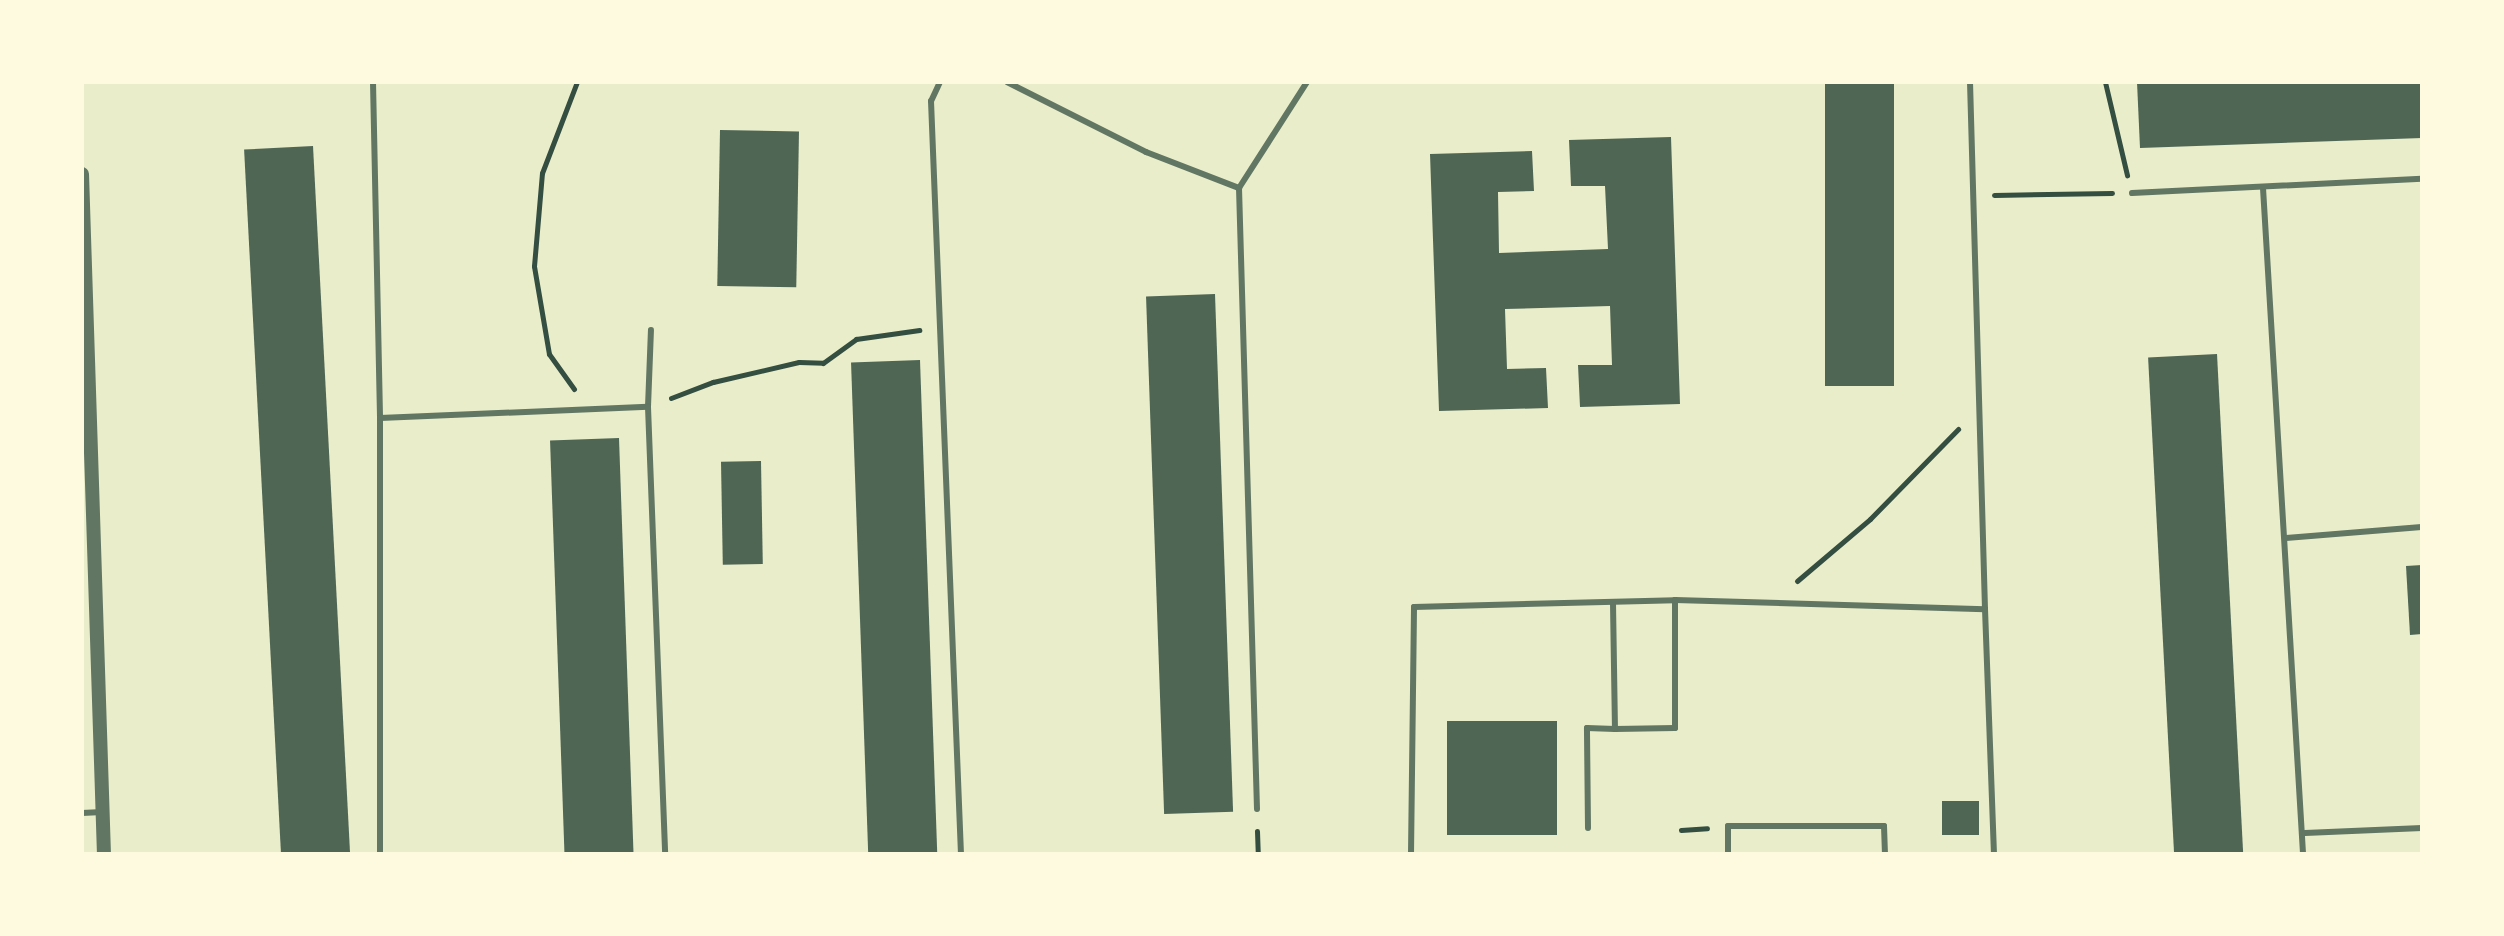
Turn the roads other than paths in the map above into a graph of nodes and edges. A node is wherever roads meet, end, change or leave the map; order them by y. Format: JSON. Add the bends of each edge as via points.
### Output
{"nodes":[{"id":1,"x":373,"y":82,"type":"edge"},
{"id":2,"x":940,"y":82,"type":"edge"},
{"id":3,"x":1007,"y":82,"type":"edge"},
{"id":4,"x":1307,"y":82,"type":"edge"},
{"id":5,"x":1970,"y":82,"type":"edge"},
{"id":6,"x":82,"y":174,"type":"edge"},
{"id":7,"x":2422,"y":179,"type":"edge"},
{"id":8,"x":1239,"y":188,"type":"junction"},
{"id":9,"x":2263,"y":188,"type":"junction"},
{"id":10,"x":82,"y":192,"type":"edge"},
{"id":11,"x":2132,"y":193,"type":"road end"},
{"id":12,"x":651,"y":330,"type":"dead end"},
{"id":13,"x":648,"y":407,"type":"junction"},
{"id":14,"x":380,"y":418,"type":"junction"},
{"id":15,"x":2422,"y":527,"type":"edge"},
{"id":16,"x":2286,"y":538,"type":"junction"},
{"id":17,"x":1675,"y":600,"type":"junction"},
{"id":18,"x":1613,"y":603,"type":"junction"},
{"id":19,"x":1985,"y":609,"type":"junction"},
{"id":20,"x":1615,"y":729,"type":"junction"},
{"id":21,"x":1257,"y":809,"type":"dead end"},
{"id":22,"x":103,"y":812,"type":"junction"},
{"id":23,"x":82,"y":813,"type":"edge"},
{"id":24,"x":1588,"y":828,"type":"dead end"},
{"id":25,"x":2422,"y":828,"type":"edge"},
{"id":26,"x":2305,"y":833,"type":"junction"},
{"id":27,"x":104,"y":854,"type":"edge"},
{"id":28,"x":380,"y":854,"type":"edge"},
{"id":29,"x":665,"y":854,"type":"edge"},
{"id":30,"x":961,"y":854,"type":"edge"},
{"id":31,"x":1411,"y":854,"type":"edge"},
{"id":32,"x":1728,"y":854,"type":"edge"},
{"id":33,"x":1885,"y":854,"type":"edge"},
{"id":34,"x":1994,"y":854,"type":"edge"},
{"id":35,"x":2303,"y":854,"type":"edge"}],
"edges":[{"from":1,"to":14,"type":"lane"},
{"from":2,"to":30,"type":"lane","via":[[931,101]]},
{"from":3,"to":8,"type":"lane","via":[[1146,152]]},
{"from":4,"to":8,"type":"lane"},
{"from":5,"to":19,"type":"lane"},
{"from":6,"to":10,"type":"street"},
{"from":7,"to":9,"type":"lane"},
{"from":8,"to":21,"type":"lane"},
{"from":9,"to":11,"type":"lane"},
{"from":9,"to":16,"type":"lane"},
{"from":10,"to":22,"type":"street"},
{"from":12,"to":13,"type":"lane"},
{"from":13,"to":14,"type":"lane"},
{"from":13,"to":29,"type":"lane"},
{"from":14,"to":28,"type":"lane"},
{"from":15,"to":16,"type":"lane"},
{"from":16,"to":26,"type":"lane"},
{"from":17,"to":18,"type":"lane"},
{"from":17,"to":19,"type":"lane"},
{"from":17,"to":20,"type":"lane","via":[[1675,728]]},
{"from":18,"to":20,"type":"lane"},
{"from":18,"to":31,"type":"lane","via":[[1414,607]]},
{"from":19,"to":34,"type":"lane"},
{"from":20,"to":24,"type":"lane","via":[[1587,728]]},
{"from":22,"to":23,"type":"lane"},
{"from":22,"to":27,"type":"street"},
{"from":25,"to":26,"type":"lane"},
{"from":26,"to":35,"type":"lane"},
{"from":32,"to":33,"type":"lane","via":[[1728,826],[1884,826]]}]}
